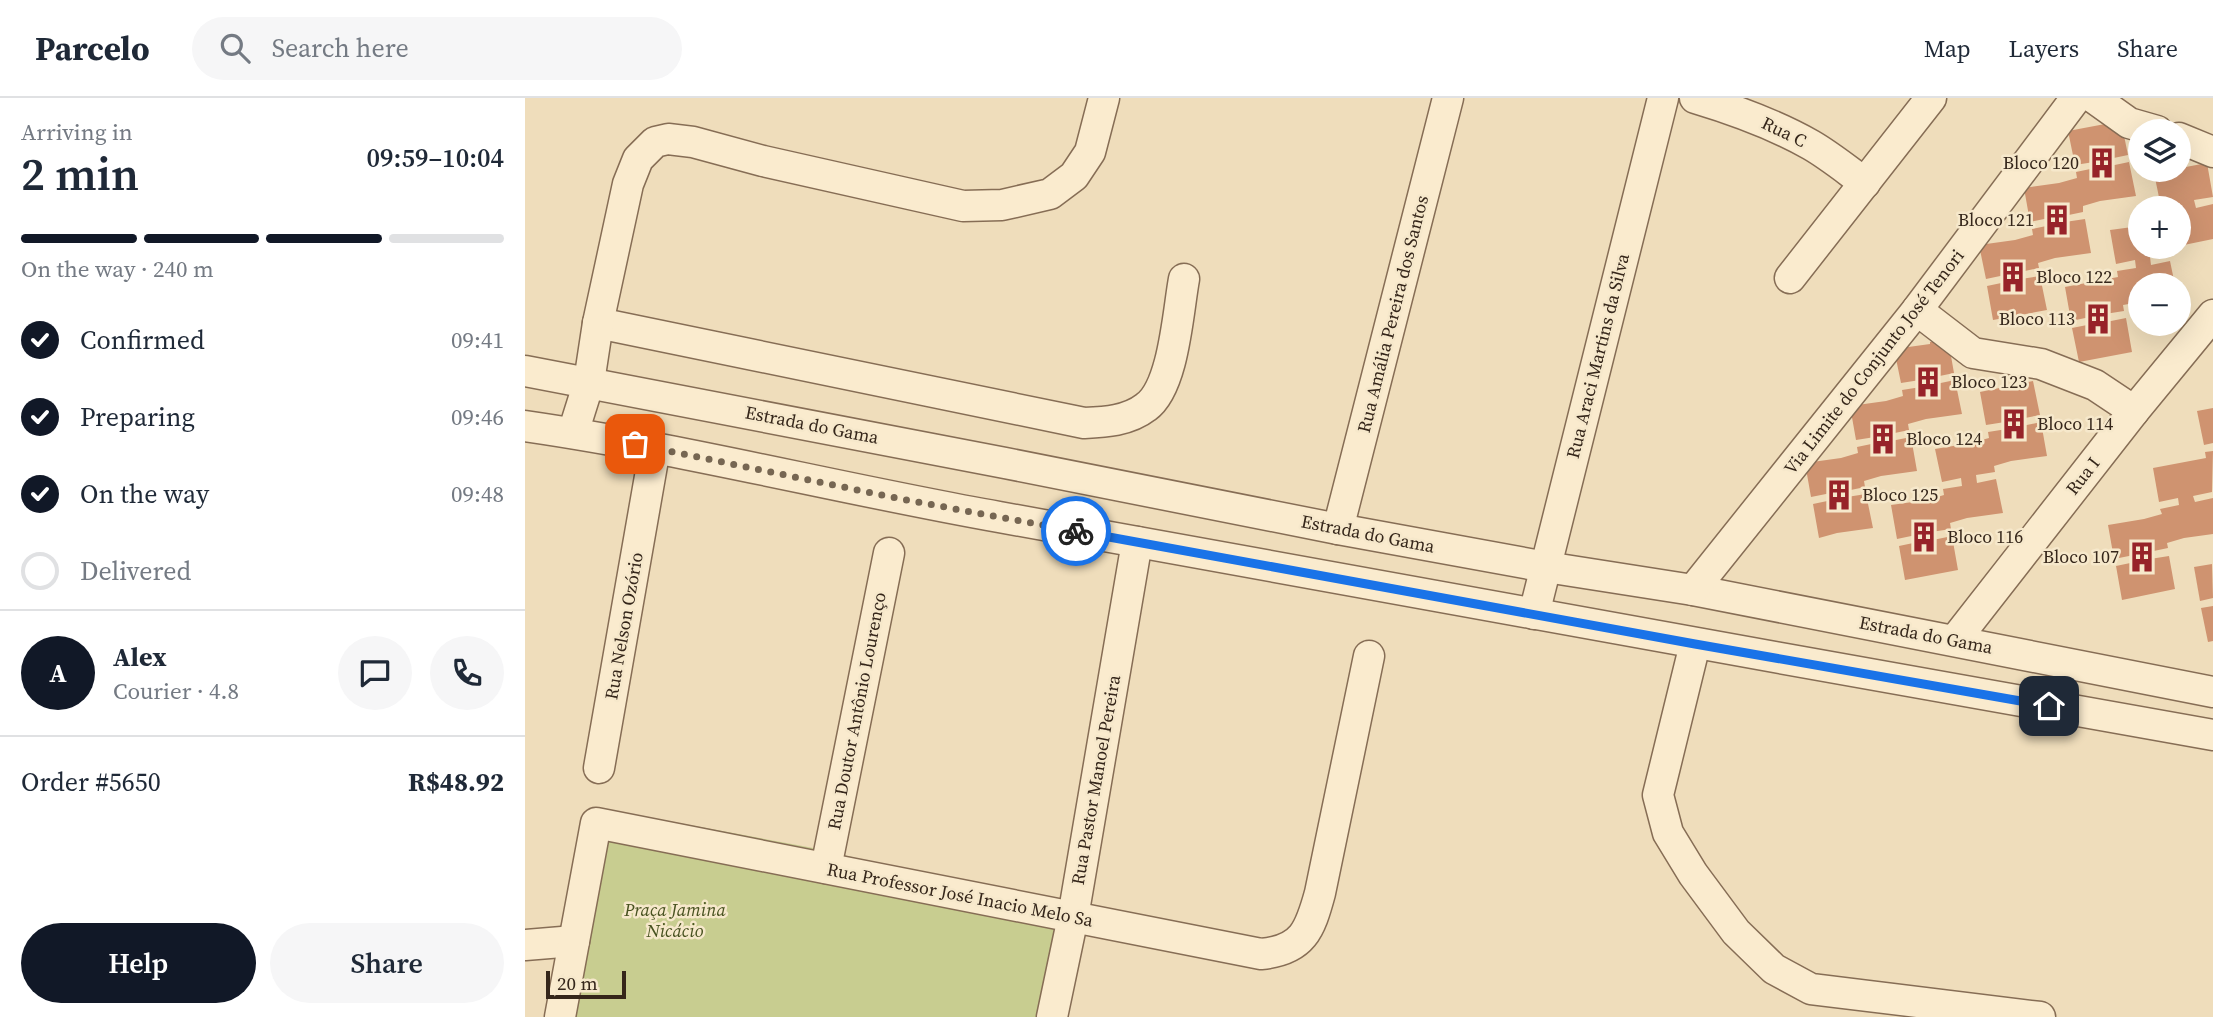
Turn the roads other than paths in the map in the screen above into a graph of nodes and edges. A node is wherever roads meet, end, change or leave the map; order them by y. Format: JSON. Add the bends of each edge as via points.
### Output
{"nodes":[{"id":1,"x":1104,"y":98,"type":"edge"},
{"id":2,"x":1448,"y":98,"type":"edge"},
{"id":3,"x":1663,"y":98,"type":"edge"},
{"id":4,"x":1695,"y":98,"type":"edge"},
{"id":5,"x":1931,"y":98,"type":"edge"},
{"id":6,"x":2076,"y":98,"type":"edge"},
{"id":7,"x":2094,"y":98,"type":"edge"},
{"id":8,"x":2128,"y":122,"type":"edge"},
{"id":9,"x":2191,"y":143,"type":"edge"},
{"id":10,"x":2213,"y":152,"type":"edge"},
{"id":11,"x":1865,"y":183,"type":"junction"},
{"id":12,"x":1790,"y":278,"type":"dead end"},
{"id":13,"x":1184,"y":279,"type":"dead end"},
{"id":14,"x":1917,"y":310,"type":"junction"},
{"id":15,"x":2213,"y":315,"type":"edge"},
{"id":16,"x":598,"y":323,"type":"junction"},
{"id":17,"x":525,"y":371,"type":"edge"},
{"id":18,"x":590,"y":371,"type":"junction"},
{"id":19,"x":2134,"y":411,"type":"junction"},
{"id":20,"x":525,"y":426,"type":"edge"},
{"id":21,"x":573,"y":433,"type":"junction"},
{"id":22,"x":655,"y":448,"type":"junction"},
{"id":23,"x":1338,"y":529,"type":"junction"},
{"id":24,"x":1137,"y":542,"type":"junction"},
{"id":25,"x":889,"y":553,"type":"dead end"},
{"id":26,"x":1546,"y":567,"type":"junction"},
{"id":27,"x":1692,"y":590,"type":"junction"},
{"id":28,"x":1534,"y":614,"type":"junction"},
{"id":29,"x":1955,"y":640,"type":"junction"},
{"id":30,"x":1695,"y":644,"type":"junction"},
{"id":31,"x":1369,"y":656,"type":"dead end"},
{"id":32,"x":2213,"y":692,"type":"edge"},
{"id":33,"x":2213,"y":735,"type":"edge"},
{"id":34,"x":599,"y":768,"type":"dead end"},
{"id":35,"x":826,"y":868,"type":"junction"},
{"id":36,"x":1073,"y":917,"type":"junction"},
{"id":37,"x":574,"y":941,"type":"junction"},
{"id":38,"x":525,"y":945,"type":"edge"},
{"id":39,"x":560,"y":1017,"type":"edge"},
{"id":40,"x":1052,"y":1017,"type":"edge"},
{"id":41,"x":2040,"y":1017,"type":"edge"}],
"edges":[{"from":1,"to":16,"type":"street","via":[[1090,152],[1074,176],[1050,194],[1002,205],[963,206],[693,142],[655,142],[638,159],[628,184]]},
{"from":2,"to":23,"type":"street","name":"Rua Amália Pereira dos Santos"},
{"from":3,"to":26,"type":"street","name":"Rua Araci Martins da Silva"},
{"from":4,"to":11,"type":"street","name":"Rua C","via":[[1780,129]]},
{"from":5,"to":11,"type":"street"},
{"from":6,"to":14,"type":"street","name":"Via Limite do Conjunto José Tenori"},
{"from":7,"to":8,"type":"street"},
{"from":9,"to":10,"type":"street"},
{"from":11,"to":12,"type":"street"},
{"from":13,"to":16,"type":"street","via":[[1161,387],[1147,407],[1114,421],[1084,423]]},
{"from":14,"to":19,"type":"street","via":[[1973,353],[2041,364],[2095,385]]},
{"from":14,"to":27,"type":"street","name":"Via Limite do Conjunto José Tenori"},
{"from":15,"to":19,"type":"street","name":"Rua I"},
{"from":16,"to":18,"type":"street"},
{"from":17,"to":18,"type":"street","name":"Estrada do Gama"},
{"from":18,"to":21,"type":"street"},
{"from":18,"to":23,"type":"street","name":"Estrada do Gama"},
{"from":19,"to":29,"type":"street","name":"Rua I"},
{"from":20,"to":21,"type":"street"},
{"from":21,"to":22,"type":"street"},
{"from":22,"to":24,"type":"street"},
{"from":22,"to":34,"type":"street","name":"Rua Nelson Ozório"},
{"from":23,"to":26,"type":"street","name":"Estrada do Gama"},
{"from":24,"to":28,"type":"street"},
{"from":24,"to":36,"type":"street","name":"Rua Pastor Manoel Pereira"},
{"from":25,"to":35,"type":"street","name":"Rua Doutor Antônio Lourenço"},
{"from":26,"to":27,"type":"street","name":"Estrada do Gama"},
{"from":26,"to":28,"type":"street","name":"Rua Araci Martins da Silva"},
{"from":27,"to":29,"type":"street","name":"Estrada do Gama"},
{"from":28,"to":30,"type":"street"},
{"from":29,"to":32,"type":"street","name":"Estrada do Gama"},
{"from":30,"to":33,"type":"street"},
{"from":30,"to":41,"type":"street","via":[[1658,795],[1668,833],[1736,932],[1774,970],[1811,989]]},
{"from":31,"to":36,"type":"street","name":"Rua Professor José Inacio Melo Sa","via":[[1320,893],[1303,937],[1290,948],[1261,954]]},
{"from":35,"to":36,"type":"street","name":"Rua Professor José Inacio Melo Sa"},
{"from":35,"to":37,"type":"street","name":"Rua Professor José Inacio Melo Sa","via":[[596,823]]},
{"from":36,"to":40,"type":"street","name":"Rua Pastor Manoel Pereira"},
{"from":37,"to":38,"type":"street"},
{"from":37,"to":39,"type":"street"}]}
